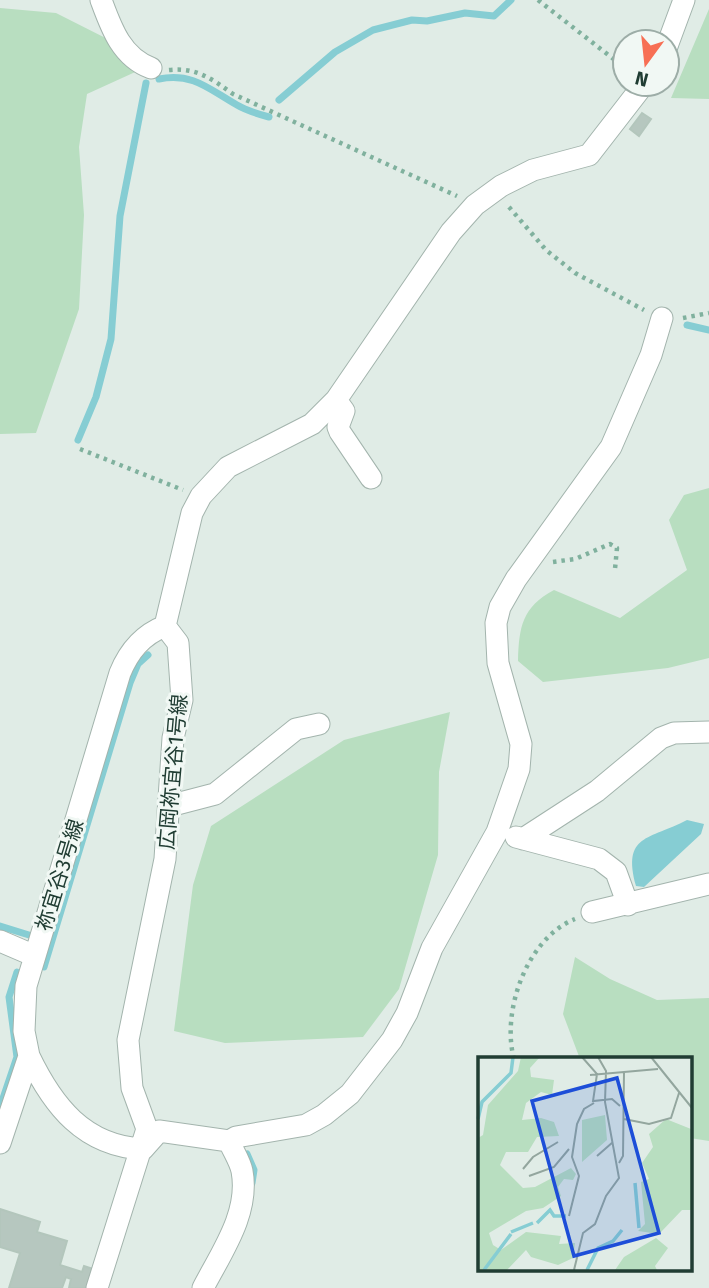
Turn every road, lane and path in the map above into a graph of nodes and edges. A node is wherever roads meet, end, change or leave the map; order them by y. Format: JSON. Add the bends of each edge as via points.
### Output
{"nodes":[{"id":1,"x":102,"y":0,"type":"edge"},
{"id":2,"x":538,"y":0,"type":"edge"},
{"id":3,"x":684,"y":0,"type":"edge"},
{"id":4,"x":674,"y":28,"type":"edge"},
{"id":5,"x":611,"y":57,"type":"edge"},
{"id":6,"x":151,"y":68,"type":"joint"},
{"id":7,"x":632,"y":98,"type":"edge"},
{"id":8,"x":500,"y":186,"type":"junction"},
{"id":9,"x":475,"y":205,"type":"junction"},
{"id":10,"x":709,"y":313,"type":"edge"},
{"id":11,"x":662,"y":318,"type":"junction"},
{"id":12,"x":335,"y":400,"type":"junction"},
{"id":13,"x":80,"y":449,"type":"dead end"},
{"id":14,"x":371,"y":478,"type":"dead end"},
{"id":15,"x":201,"y":496,"type":"junction"},
{"id":16,"x":531,"y":558,"type":"junction"},
{"id":17,"x":615,"y":569,"type":"dead end"},
{"id":18,"x":165,"y":626,"type":"junction"},
{"id":19,"x":319,"y":724,"type":"dead end"},
{"id":20,"x":709,"y":732,"type":"edge"},
{"id":21,"x":169,"y":806,"type":"junction"},
{"id":22,"x":497,"y":832,"type":"junction"},
{"id":23,"x":523,"y":839,"type":"junction"},
{"id":24,"x":709,"y":884,"type":"edge"},
{"id":25,"x":628,"y":905,"type":"junction"},
{"id":26,"x":592,"y":912,"type":"joint"},
{"id":27,"x":0,"y":941,"type":"edge"},
{"id":28,"x":35,"y":956,"type":"junction"},
{"id":29,"x":29,"y":1056,"type":"junction"},
{"id":30,"x":514,"y":1057,"type":"edge"},
{"id":31,"x":229,"y":1141,"type":"junction"},
{"id":32,"x":0,"y":1143,"type":"edge"},
{"id":33,"x":143,"y":1149,"type":"junction"},
{"id":34,"x":97,"y":1288,"type":"edge"},
{"id":35,"x":203,"y":1288,"type":"edge"}],
"edges":[{"from":1,"to":6,"type":"street","via":[[119,43]]},
{"from":2,"to":5,"type":"path"},
{"from":3,"to":4,"type":"street"},
{"from":6,"to":9,"type":"path","via":[[194,70],[233,94]]},
{"from":7,"to":8,"type":"street","via":[[589,155],[533,170]]},
{"from":8,"to":9,"type":"street"},
{"from":8,"to":11,"type":"path","via":[[510,209],[545,250],[575,273]]},
{"from":9,"to":12,"type":"street"},
{"from":10,"to":11,"type":"path"},
{"from":11,"to":16,"type":"street","via":[[628,414],[611,447]]},
{"from":12,"to":14,"type":"street","via":[[344,411],[338,427]]},
{"from":12,"to":15,"type":"street","via":[[312,424],[228,467]]},
{"from":13,"to":15,"type":"path"},
{"from":15,"to":18,"type":"street","via":[[192,513]]},
{"from":16,"to":17,"type":"path","via":[[558,562],[610,544],[617,548]]},
{"from":16,"to":22,"type":"street","via":[[506,594],[496,623],[498,663],[521,744],[519,769]]},
{"from":18,"to":21,"type":"street","name":"広岡祢宜谷1号線","via":[[178,643],[182,700],[173,738]]},
{"from":18,"to":28,"type":"street","name":"祢宜谷3号線","via":[[128,653],[120,673]]},
{"from":19,"to":21,"type":"street","via":[[296,729],[215,794]]},
{"from":20,"to":23,"type":"street","via":[[661,738],[624,772]]},
{"from":21,"to":33,"type":"street","name":"広岡祢宜谷1号線","via":[[165,859],[128,1040],[132,1088],[147,1129]]},
{"from":22,"to":23,"type":"street"},
{"from":22,"to":31,"type":"street","via":[[432,948],[393,1040],[350,1094],[306,1125]]},
{"from":23,"to":25,"type":"street","via":[[609,865],[622,882]]},
{"from":24,"to":25,"type":"street"},
{"from":25,"to":26,"type":"street"},
{"from":26,"to":30,"type":"path","via":[[563,924],[527,964],[515,1002]]},
{"from":27,"to":28,"type":"street"},
{"from":28,"to":29,"type":"street","name":"祢宜谷3号線","via":[[23,1006]]},
{"from":29,"to":32,"type":"street","name":"祢宜谷3号線"},
{"from":29,"to":33,"type":"street","via":[[43,1084],[89,1135]]},
{"from":31,"to":33,"type":"street","via":[[159,1131]]},
{"from":31,"to":35,"type":"street","via":[[242,1171],[241,1206]]},
{"from":33,"to":34,"type":"street","name":"広岡祢宜谷1号線"}]}
